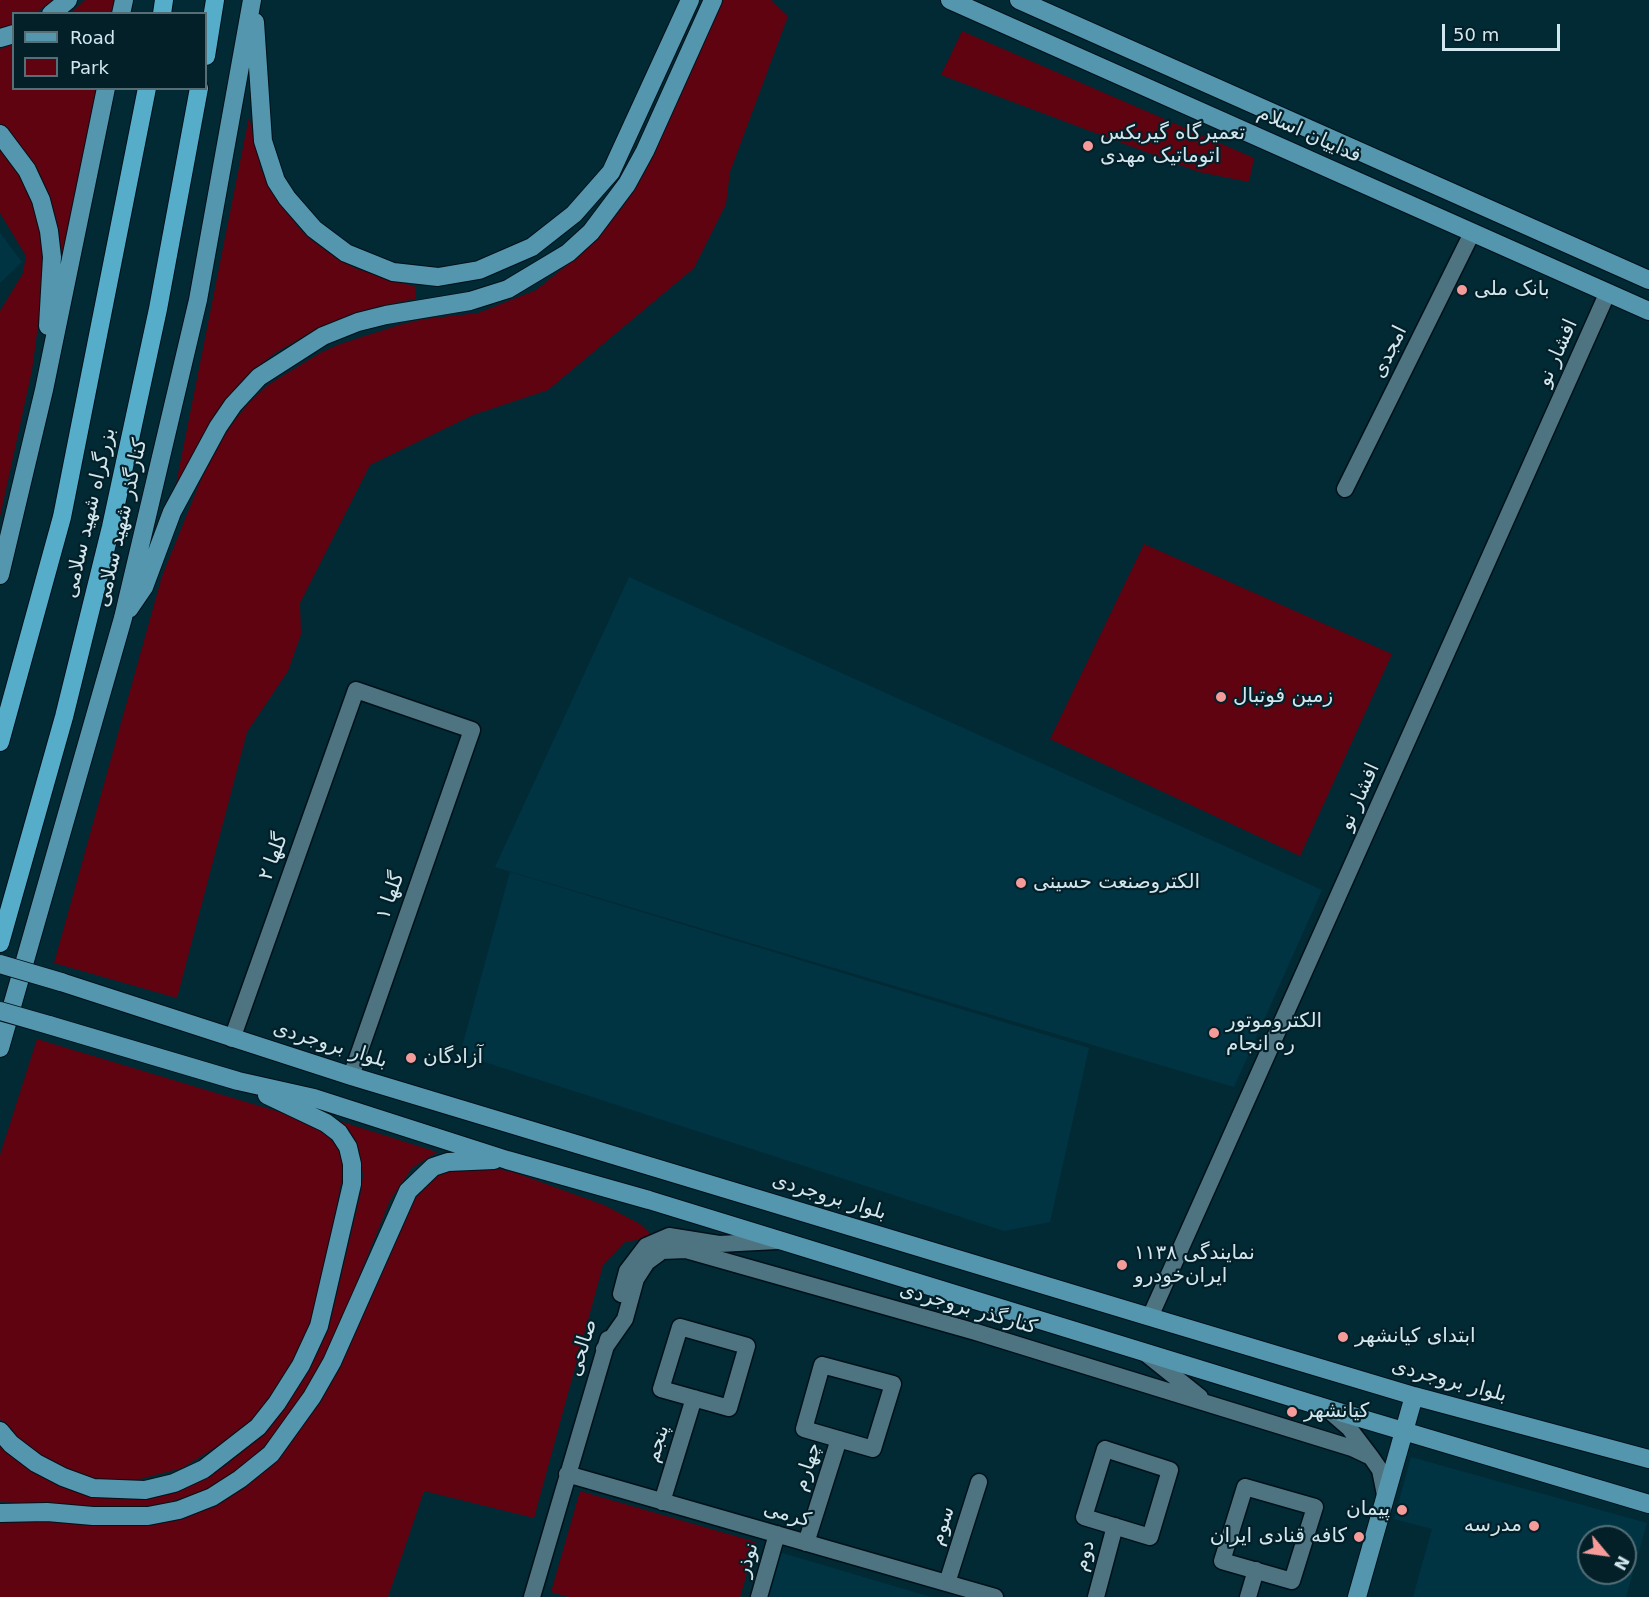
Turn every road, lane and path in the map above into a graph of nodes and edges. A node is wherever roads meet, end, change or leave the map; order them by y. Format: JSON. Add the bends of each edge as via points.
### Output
{"nodes":[{"id":1,"x":68,"y":0,"type":"edge"},
{"id":2,"x":215,"y":0,"type":"edge"},
{"id":3,"x":252,"y":0,"type":"edge"},
{"id":4,"x":690,"y":0,"type":"edge"},
{"id":5,"x":713,"y":0,"type":"edge"},
{"id":6,"x":950,"y":0,"type":"edge"},
{"id":7,"x":1019,"y":0,"type":"edge"},
{"id":8,"x":53,"y":12,"type":"edge"},
{"id":9,"x":207,"y":50,"type":"edge"},
{"id":10,"x":106,"y":90,"type":"edge"},
{"id":11,"x":147,"y":90,"type":"edge"},
{"id":12,"x":199,"y":90,"type":"edge"},
{"id":13,"x":0,"y":134,"type":"edge"},
{"id":14,"x":1472,"y":233,"type":"junction"},
{"id":15,"x":1649,"y":280,"type":"edge"},
{"id":16,"x":1607,"y":294,"type":"junction"},
{"id":17,"x":1649,"y":311,"type":"edge"},
{"id":18,"x":44,"y":390,"type":"junction"},
{"id":19,"x":1345,"y":489,"type":"dead end"},
{"id":20,"x":16,"y":515,"type":"junction"},
{"id":21,"x":0,"y":553,"type":"edge"},
{"id":22,"x":0,"y":575,"type":"edge"},
{"id":23,"x":123,"y":618,"type":"junction"},
{"id":24,"x":472,"y":730,"type":"joint"},
{"id":25,"x":0,"y":742,"type":"edge"},
{"id":26,"x":0,"y":943,"type":"edge"},
{"id":27,"x":0,"y":964,"type":"edge"},
{"id":28,"x":0,"y":1011,"type":"edge"},
{"id":29,"x":232,"y":1039,"type":"junction"},
{"id":30,"x":0,"y":1048,"type":"edge"},
{"id":31,"x":351,"y":1076,"type":"junction"},
{"id":32,"x":238,"y":1081,"type":"junction"},
{"id":33,"x":507,"y":1160,"type":"junction"},
{"id":34,"x":777,"y":1241,"type":"junction"},
{"id":35,"x":1150,"y":1317,"type":"junction"},
{"id":36,"x":604,"y":1350,"type":"junction"},
{"id":37,"x":1144,"y":1353,"type":"junction"},
{"id":38,"x":1414,"y":1396,"type":"junction"},
{"id":39,"x":694,"y":1398,"type":"junction"},
{"id":40,"x":1208,"y":1403,"type":"junction"},
{"id":41,"x":1326,"y":1408,"type":"junction"},
{"id":42,"x":0,"y":1431,"type":"edge"},
{"id":43,"x":1403,"y":1431,"type":"junction"},
{"id":44,"x":839,"y":1439,"type":"junction"},
{"id":45,"x":1371,"y":1457,"type":"junction"},
{"id":46,"x":1649,"y":1459,"type":"edge"},
{"id":47,"x":567,"y":1474,"type":"junction"},
{"id":48,"x":979,"y":1482,"type":"dead end"},
{"id":49,"x":1385,"y":1495,"type":"junction"},
{"id":50,"x":662,"y":1502,"type":"junction"},
{"id":51,"x":1649,"y":1504,"type":"edge"},
{"id":52,"x":0,"y":1514,"type":"edge"},
{"id":53,"x":1114,"y":1526,"type":"junction"},
{"id":54,"x":777,"y":1534,"type":"junction"},
{"id":55,"x":806,"y":1543,"type":"junction"},
{"id":56,"x":1256,"y":1570,"type":"junction"},
{"id":57,"x":947,"y":1583,"type":"junction"},
{"id":58,"x":532,"y":1597,"type":"edge"},
{"id":59,"x":759,"y":1597,"type":"edge"},
{"id":60,"x":995,"y":1597,"type":"edge"},
{"id":61,"x":1096,"y":1597,"type":"edge"},
{"id":62,"x":1248,"y":1597,"type":"edge"},
{"id":63,"x":1357,"y":1597,"type":"edge"}],
"edges":[{"from":1,"to":8,"type":"main road"},
{"from":2,"to":9,"type":"highway"},
{"from":3,"to":4,"type":"main road","via":[[263,141],[276,181],[287,198],[314,230],[346,253],[393,272],[438,278],[480,270],[532,248],[574,214],[610,172]]},
{"from":3,"to":23,"type":"main road","name":"کنارگذر شهید سلامی","via":[[198,300]]},
{"from":5,"to":23,"type":"main road","via":[[645,150],[627,184],[591,232],[560,259],[508,289],[470,301],[358,322],[323,336],[259,377],[218,427],[172,512],[144,587]]},
{"from":6,"to":14,"type":"main road","name":"فداییان اسلام"},
{"from":7,"to":15,"type":"main road","name":"فداییان اسلام"},
{"from":10,"to":18,"type":"main road"},
{"from":11,"to":25,"type":"highway","name":"بزرگراه شهید سلامی","via":[[62,517]]},
{"from":12,"to":26,"type":"highway","name":"بزرگراه شهید سلامی","via":[[158,309],[111,527],[64,717]]},
{"from":13,"to":18,"type":"main road","via":[[27,170],[49,231],[52,257]]},
{"from":14,"to":16,"type":"main road","name":"فداییان اسلام"},
{"from":14,"to":19,"type":"street","name":"امجدی"},
{"from":16,"to":17,"type":"main road","name":"فداییان اسلام"},
{"from":16,"to":35,"type":"street","name":"افشار نو"},
{"from":18,"to":20,"type":"main road"},
{"from":20,"to":21,"type":"main road"},
{"from":20,"to":22,"type":"main road"},
{"from":23,"to":30,"type":"main road","name":"کنارگذر شهید سلامی"},
{"from":24,"to":29,"type":"street","name":"گلها ۲","via":[[356,690]]},
{"from":24,"to":31,"type":"street","name":"گلها ۱"},
{"from":27,"to":29,"type":"main road","name":"بلوار بروجردی","bridge":true},
{"from":28,"to":32,"type":"main road","bridge":true},
{"from":29,"to":31,"type":"main road","name":"بلوار بروجردی"},
{"from":31,"to":35,"type":"main road","name":"بلوار بروجردی"},
{"from":32,"to":33,"type":"main road","via":[[314,1098]]},
{"from":32,"to":42,"type":"main road","via":[[326,1123],[348,1147],[352,1164],[352,1184],[319,1326],[277,1403],[258,1427],[204,1469],[174,1483],[145,1490],[93,1488],[63,1477],[27,1457]]},
{"from":33,"to":34,"type":"main road"},
{"from":33,"to":52,"type":"main road","via":[[448,1162],[433,1167],[408,1191],[336,1353],[312,1397],[271,1454],[240,1479],[212,1497],[179,1510],[148,1516]]},
{"from":34,"to":36,"type":"street","name":"صالحی","via":[[719,1244],[669,1236],[646,1246],[627,1271]]},
{"from":34,"to":37,"type":"main road"},
{"from":35,"to":38,"type":"main road","name":"بلوار بروجردی"},
{"from":36,"to":40,"type":"street","name":"کنارگذر بروجردی","via":[[625,1319],[636,1279],[647,1262],[662,1251],[687,1250]]},
{"from":36,"to":47,"type":"street","name":"صالحی"},
{"from":37,"to":40,"type":"street"},
{"from":37,"to":41,"type":"main road"},
{"from":38,"to":43,"type":"main road"},
{"from":38,"to":46,"type":"main road","name":"بلوار بروجردی"},
{"from":39,"to":39,"type":"street","via":[[729,1408],[747,1346],[680,1326],[660,1389]]},
{"from":39,"to":50,"type":"street","name":"پنجم"},
{"from":40,"to":45,"type":"street","name":"کنارگذر بروجردی"},
{"from":41,"to":43,"type":"main road"},
{"from":41,"to":45,"type":"street","via":[[1349,1428]]},
{"from":43,"to":49,"type":"main road"},
{"from":43,"to":51,"type":"main road"},
{"from":44,"to":44,"type":"street","via":[[873,1449],[892,1384],[822,1365],[804,1430]]},
{"from":44,"to":55,"type":"street","name":"چهارم"},
{"from":45,"to":49,"type":"street","via":[[1380,1470]]},
{"from":47,"to":50,"type":"street","name":"کرمی"},
{"from":47,"to":58,"type":"street","name":"صالحی"},
{"from":48,"to":57,"type":"street","name":"سوم"},
{"from":49,"to":63,"type":"main road"},
{"from":50,"to":54,"type":"street","name":"کرمی"},
{"from":53,"to":53,"type":"street","via":[[1150,1538],[1170,1470],[1105,1449],[1084,1517]]},
{"from":53,"to":61,"type":"street","name":"دوم"},
{"from":54,"to":55,"type":"street","name":"کرمی"},
{"from":54,"to":59,"type":"street","name":"نوذر"},
{"from":55,"to":57,"type":"street","name":"کرمی"},
{"from":56,"to":56,"type":"street","via":[[1292,1581],[1314,1507],[1245,1487],[1222,1561]]},
{"from":56,"to":62,"type":"street"},
{"from":57,"to":60,"type":"street","name":"کرمی"}]}
